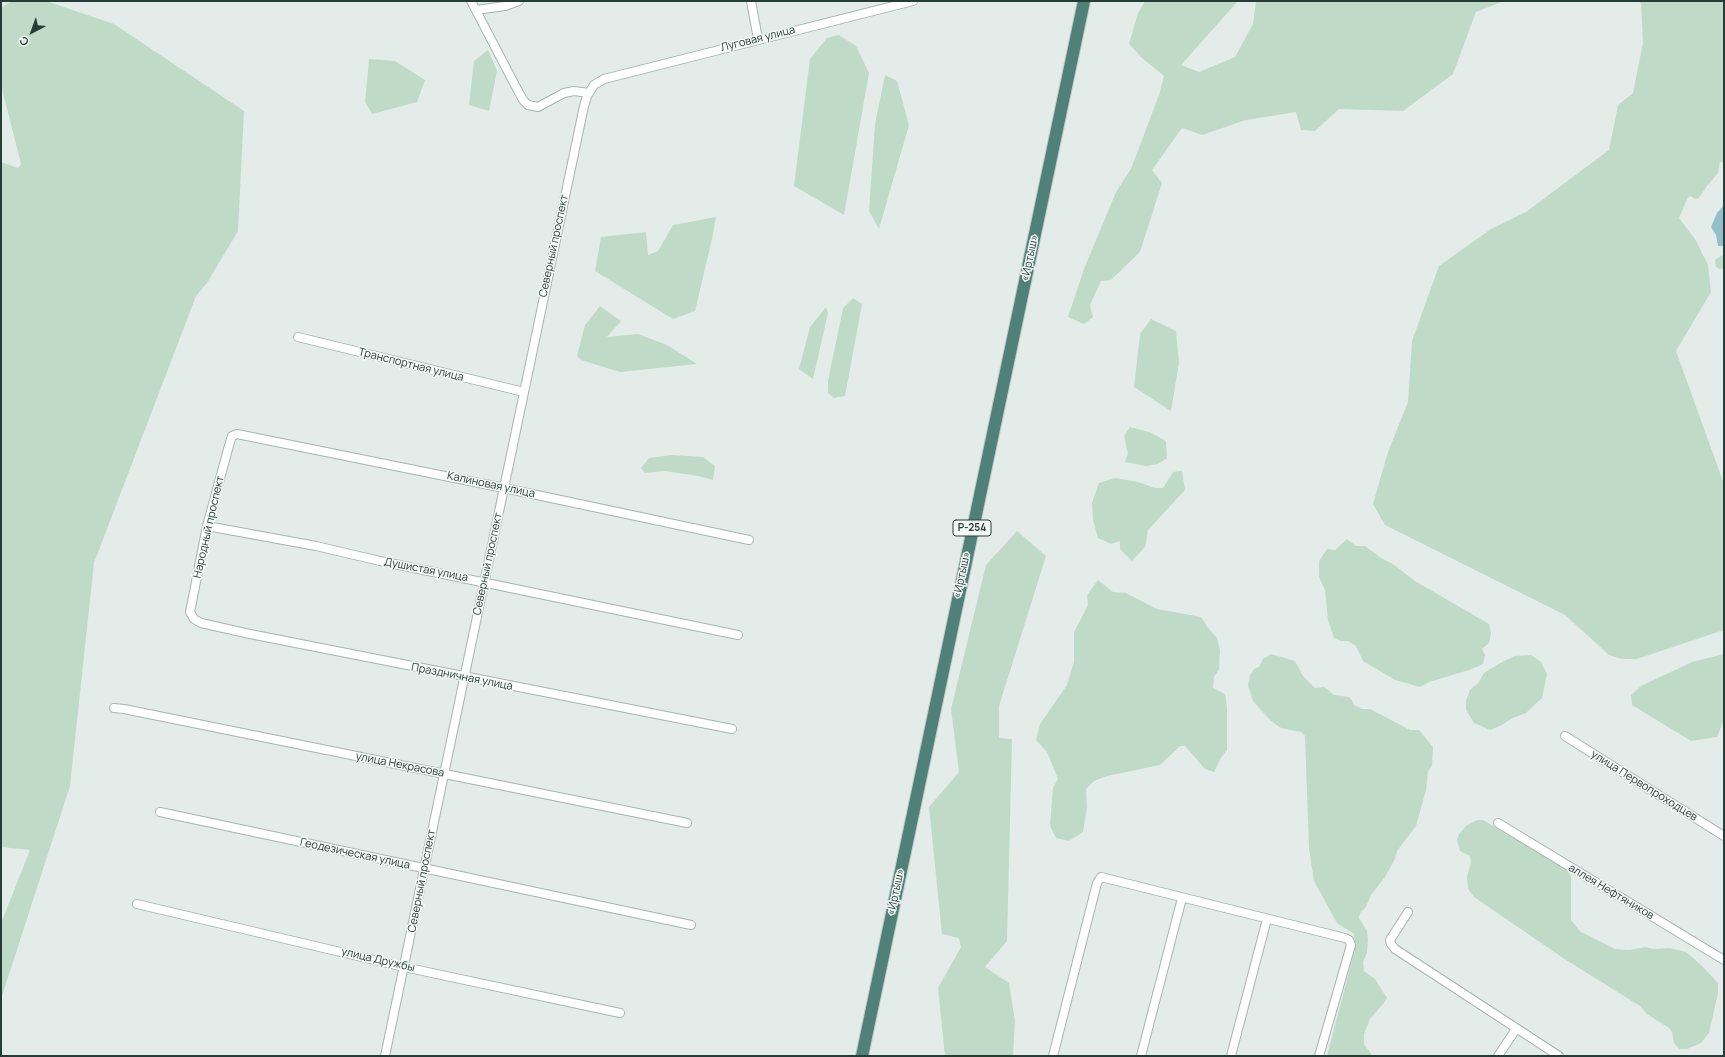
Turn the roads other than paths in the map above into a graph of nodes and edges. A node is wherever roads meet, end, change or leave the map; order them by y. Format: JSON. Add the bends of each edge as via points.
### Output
{"nodes":[{"id":1,"x":471,"y":1,"type":"edge"},
{"id":2,"x":519,"y":1,"type":"edge"},
{"id":3,"x":751,"y":1,"type":"edge"},
{"id":4,"x":913,"y":1,"type":"edge"},
{"id":5,"x":1084,"y":1,"type":"edge"},
{"id":6,"x":476,"y":10,"type":"junction"},
{"id":7,"x":758,"y":39,"type":"junction"},
{"id":8,"x":604,"y":79,"type":"joint"},
{"id":9,"x":589,"y":93,"type":"junction"},
{"id":10,"x":298,"y":337,"type":"dead end"},
{"id":11,"x":524,"y":392,"type":"junction"},
{"id":12,"x":232,"y":436,"type":"joint"},
{"id":13,"x":504,"y":488,"type":"junction"},
{"id":14,"x":207,"y":526,"type":"junction"},
{"id":15,"x":749,"y":540,"type":"dead end"},
{"id":16,"x":485,"y":582,"type":"junction"},
{"id":17,"x":194,"y":619,"type":"joint"},
{"id":18,"x":738,"y":635,"type":"dead end"},
{"id":19,"x":465,"y":677,"type":"junction"},
{"id":20,"x":114,"y":708,"type":"dead end"},
{"id":21,"x":732,"y":729,"type":"dead end"},
{"id":22,"x":1565,"y":736,"type":"dead end"},
{"id":23,"x":444,"y":774,"type":"junction"},
{"id":24,"x":160,"y":812,"type":"dead end"},
{"id":25,"x":687,"y":823,"type":"dead end"},
{"id":26,"x":1498,"y":823,"type":"dead end"},
{"id":27,"x":1724,"y":836,"type":"edge"},
{"id":28,"x":424,"y":869,"type":"junction"},
{"id":29,"x":1182,"y":898,"type":"junction"},
{"id":30,"x":137,"y":904,"type":"dead end"},
{"id":31,"x":1408,"y":912,"type":"dead end"},
{"id":32,"x":1266,"y":919,"type":"junction"},
{"id":33,"x":691,"y":925,"type":"dead end"},
{"id":34,"x":1724,"y":960,"type":"edge"},
{"id":35,"x":404,"y":967,"type":"junction"},
{"id":36,"x":620,"y":1013,"type":"dead end"},
{"id":37,"x":1516,"y":1029,"type":"junction"},
{"id":38,"x":385,"y":1056,"type":"edge"},
{"id":39,"x":862,"y":1056,"type":"edge"},
{"id":40,"x":1053,"y":1056,"type":"edge"},
{"id":41,"x":1141,"y":1056,"type":"edge"},
{"id":42,"x":1231,"y":1056,"type":"edge"},
{"id":43,"x":1319,"y":1056,"type":"edge"},
{"id":44,"x":1498,"y":1056,"type":"edge"},
{"id":45,"x":1559,"y":1056,"type":"edge"}],
"edges":[{"from":1,"to":6,"type":"street"},
{"from":2,"to":6,"type":"street","via":[[505,6]]},
{"from":3,"to":7,"type":"street"},
{"from":4,"to":7,"type":"street","name":"Луговая улица"},
{"from":5,"to":39,"type":"highway","name":"«Иртыш»","number":"Р-254"},
{"from":6,"to":9,"type":"street","via":[[528,105],[538,107],[564,93],[574,91]]},
{"from":7,"to":8,"type":"street","name":"Луговая улица"},
{"from":8,"to":9,"type":"street","name":"Северный проспект","via":[[594,85]]},
{"from":9,"to":11,"type":"street","name":"Северный проспект","via":[[584,106]]},
{"from":10,"to":11,"type":"street","name":"Транспортная улица"},
{"from":11,"to":13,"type":"street","name":"Северный проспект"},
{"from":12,"to":13,"type":"street","name":"Калиновая улица","via":[[237,434]]},
{"from":12,"to":14,"type":"street","name":"Народный проспект"},
{"from":13,"to":15,"type":"street","name":"Калиновая улица"},
{"from":13,"to":16,"type":"street","name":"Северный проспект"},
{"from":14,"to":16,"type":"street","name":"Душистая улица"},
{"from":14,"to":17,"type":"street","name":"Народный проспект","via":[[190,612]]},
{"from":16,"to":18,"type":"street","name":"Душистая улица"},
{"from":16,"to":19,"type":"street","name":"Северный проспект"},
{"from":17,"to":19,"type":"street","name":"Праздничная улица","via":[[200,624]]},
{"from":19,"to":21,"type":"street","name":"Праздничная улица"},
{"from":19,"to":23,"type":"street","name":"Северный проспект"},
{"from":20,"to":23,"type":"street","name":"улица Некрасова"},
{"from":22,"to":27,"type":"street","name":"улица Первопроходцев"},
{"from":23,"to":25,"type":"street","name":"улица Некрасова"},
{"from":23,"to":28,"type":"street","name":"Северный проспект"},
{"from":24,"to":28,"type":"street","name":"Геодезическая улица"},
{"from":26,"to":34,"type":"street","name":"аллея Нефтяников"},
{"from":28,"to":33,"type":"street","name":"Геодезическая улица"},
{"from":28,"to":35,"type":"street","name":"Северный проспект"},
{"from":29,"to":32,"type":"street"},
{"from":29,"to":40,"type":"street","via":[[1101,877],[1097,883]]},
{"from":29,"to":41,"type":"street"},
{"from":30,"to":35,"type":"street","name":"улица Дружбы"},
{"from":31,"to":37,"type":"street","via":[[1390,940],[1395,949]]},
{"from":32,"to":42,"type":"street"},
{"from":32,"to":43,"type":"street","via":[[1345,938],[1351,945]]},
{"from":35,"to":36,"type":"street","name":"улица Дружбы"},
{"from":35,"to":38,"type":"street","name":"Северный проспект"},
{"from":37,"to":44,"type":"street"},
{"from":37,"to":45,"type":"street"}]}
